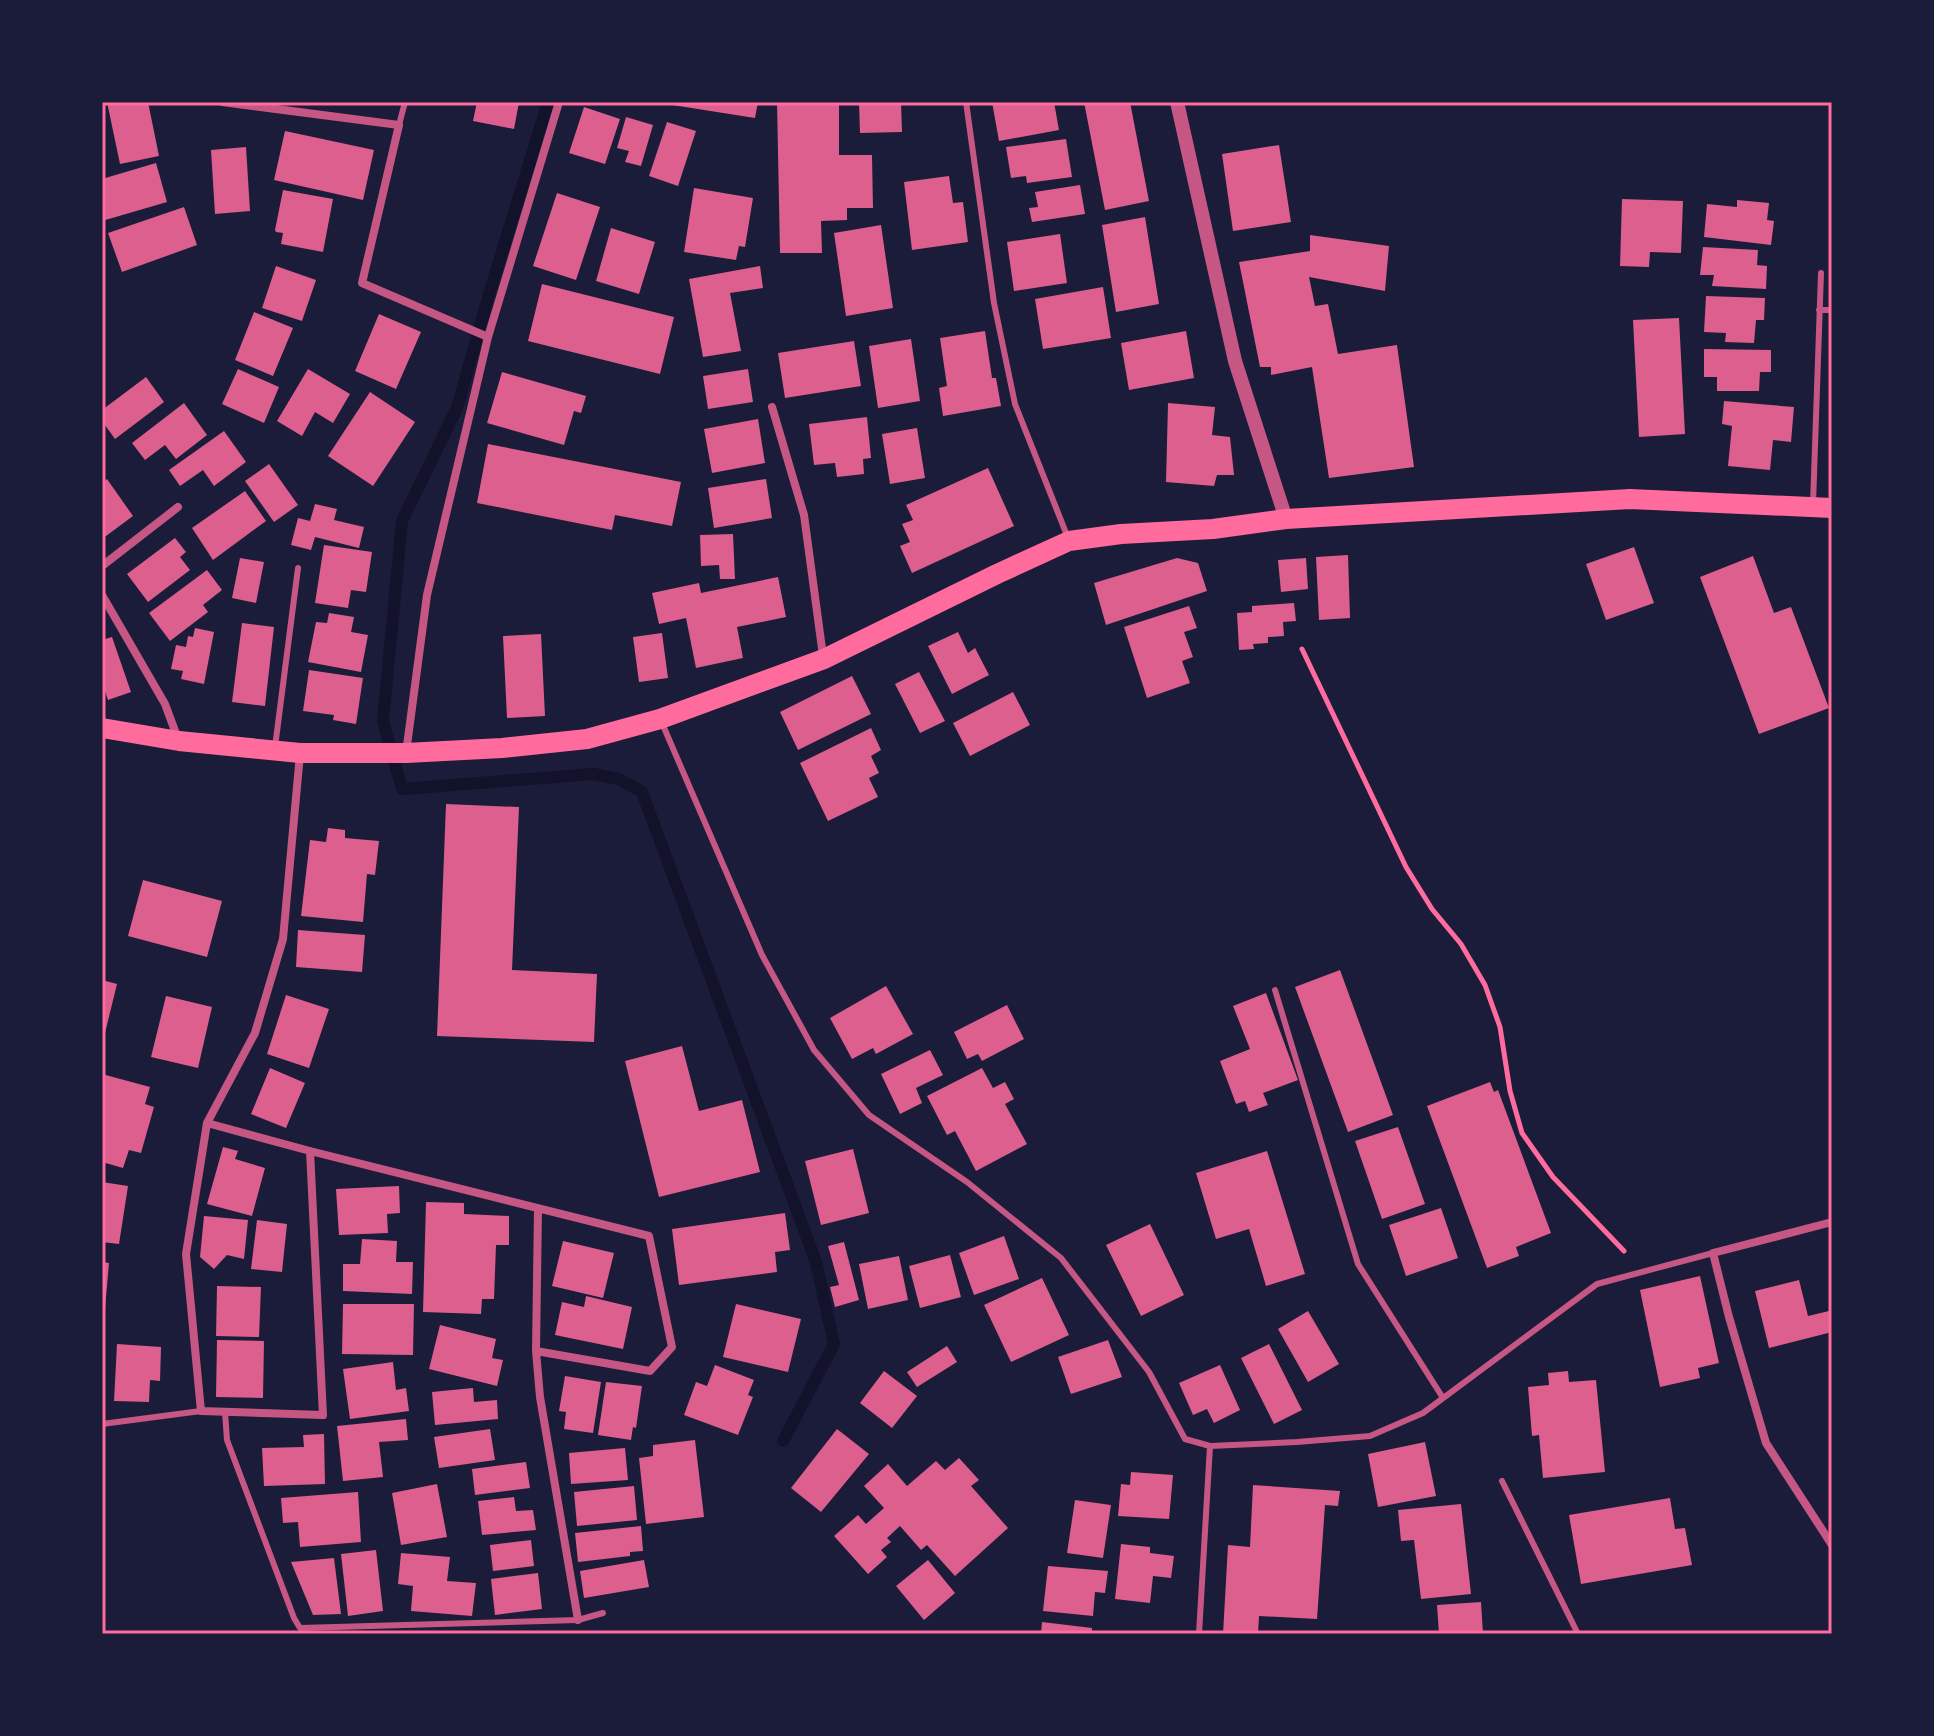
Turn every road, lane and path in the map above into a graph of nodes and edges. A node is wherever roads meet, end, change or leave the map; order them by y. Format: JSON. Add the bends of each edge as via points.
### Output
{"nodes":[{"id":1,"x":222,"y":102,"type":"edge"},
{"id":2,"x":405,"y":102,"type":"edge"},
{"id":3,"x":559,"y":102,"type":"edge"},
{"id":4,"x":966,"y":102,"type":"edge"},
{"id":5,"x":1177,"y":102,"type":"edge"},
{"id":6,"x":399,"y":125,"type":"junction"},
{"id":7,"x":1821,"y":273,"type":"dead end"},
{"id":8,"x":1819,"y":310,"type":"junction"},
{"id":9,"x":1832,"y":310,"type":"edge"},
{"id":10,"x":488,"y":337,"type":"junction"},
{"id":11,"x":772,"y":407,"type":"dead end"},
{"id":12,"x":178,"y":507,"type":"dead end"},
{"id":13,"x":1822,"y":508,"type":"edge"},
{"id":14,"x":1286,"y":519,"type":"junction"},
{"id":15,"x":1069,"y":541,"type":"junction"},
{"id":16,"x":102,"y":566,"type":"edge"},
{"id":17,"x":298,"y":568,"type":"dead end"},
{"id":18,"x":102,"y":595,"type":"edge"},
{"id":19,"x":1302,"y":649,"type":"dead end"},
{"id":20,"x":824,"y":659,"type":"junction"},
{"id":21,"x":660,"y":719,"type":"junction"},
{"id":22,"x":102,"y":728,"type":"edge"},
{"id":23,"x":179,"y":741,"type":"junction"},
{"id":24,"x":275,"y":751,"type":"junction"},
{"id":25,"x":300,"y":753,"type":"junction"},
{"id":26,"x":401,"y":754,"type":"junction"},
{"id":27,"x":1275,"y":990,"type":"dead end"},
{"id":28,"x":207,"y":1123,"type":"junction"},
{"id":29,"x":310,"y":1151,"type":"junction"},
{"id":30,"x":538,"y":1209,"type":"junction"},
{"id":31,"x":1832,"y":1222,"type":"edge"},
{"id":32,"x":1713,"y":1253,"type":"junction"},
{"id":33,"x":1644,"y":1272,"type":"junction"},
{"id":34,"x":536,"y":1351,"type":"junction"},
{"id":35,"x":1443,"y":1398,"type":"junction"},
{"id":36,"x":201,"y":1411,"type":"junction"},
{"id":37,"x":225,"y":1412,"type":"junction"},
{"id":38,"x":102,"y":1424,"type":"edge"},
{"id":39,"x":1210,"y":1446,"type":"junction"},
{"id":40,"x":1502,"y":1481,"type":"dead end"},
{"id":41,"x":1832,"y":1545,"type":"edge"},
{"id":42,"x":603,"y":1613,"type":"dead end"},
{"id":43,"x":578,"y":1620,"type":"junction"},
{"id":44,"x":1199,"y":1634,"type":"edge"},
{"id":45,"x":1578,"y":1634,"type":"edge"}],
"edges":[{"from":1,"to":6,"type":"street"},
{"from":2,"to":6,"type":"lane"},
{"from":3,"to":10,"type":"street"},
{"from":4,"to":15,"type":"lane","via":[[994,303],[1015,404]]},
{"from":5,"to":14,"type":"street","via":[[1235,361]]},
{"from":6,"to":10,"type":"street","via":[[362,283]]},
{"from":7,"to":8,"type":"lane"},
{"from":8,"to":9,"type":"lane"},
{"from":8,"to":13,"type":"lane"},
{"from":10,"to":26,"type":"street","via":[[427,595]]},
{"from":11,"to":20,"type":"street","via":[[804,515]]},
{"from":12,"to":16,"type":"street"},
{"from":13,"to":14,"type":"main road","via":[[1630,499]]},
{"from":14,"to":15,"type":"main road"},
{"from":15,"to":20,"type":"main road"},
{"from":17,"to":24,"type":"lane"},
{"from":18,"to":23,"type":"street","via":[[165,704]]},
{"from":19,"to":33,"type":"path","via":[[1406,867],[1485,985],[1500,1027],[1522,1133],[1553,1177]]},
{"from":20,"to":21,"type":"main road"},
{"from":21,"to":26,"type":"main road","via":[[587,739]]},
{"from":21,"to":39,"type":"lane","via":[[762,955],[814,1050],[869,1115],[967,1182],[1061,1258],[1149,1372],[1185,1439]]},
{"from":22,"to":23,"type":"main road"},
{"from":23,"to":24,"type":"main road"},
{"from":24,"to":25,"type":"main road"},
{"from":25,"to":26,"type":"main road"},
{"from":25,"to":28,"type":"street","via":[[283,939],[255,1033]]},
{"from":27,"to":35,"type":"lane","via":[[1358,1264]]},
{"from":28,"to":29,"type":"street"},
{"from":28,"to":36,"type":"street","via":[[186,1254]]},
{"from":29,"to":30,"type":"street"},
{"from":29,"to":37,"type":"street","via":[[323,1415]]},
{"from":30,"to":34,"type":"street"},
{"from":30,"to":34,"type":"street","via":[[649,1236],[672,1347],[650,1371]]},
{"from":31,"to":32,"type":"street"},
{"from":32,"to":33,"type":"lane"},
{"from":32,"to":41,"type":"street","via":[[1766,1443]]},
{"from":33,"to":35,"type":"lane","via":[[1597,1284]]},
{"from":34,"to":43,"type":"street"},
{"from":35,"to":39,"type":"lane","via":[[1423,1413],[1370,1436]]},
{"from":36,"to":37,"type":"street"},
{"from":36,"to":38,"type":"lane"},
{"from":37,"to":43,"type":"lane","via":[[227,1440],[300,1628]]},
{"from":39,"to":44,"type":"lane"},
{"from":40,"to":45,"type":"lane"},
{"from":42,"to":43,"type":"lane"}]}
